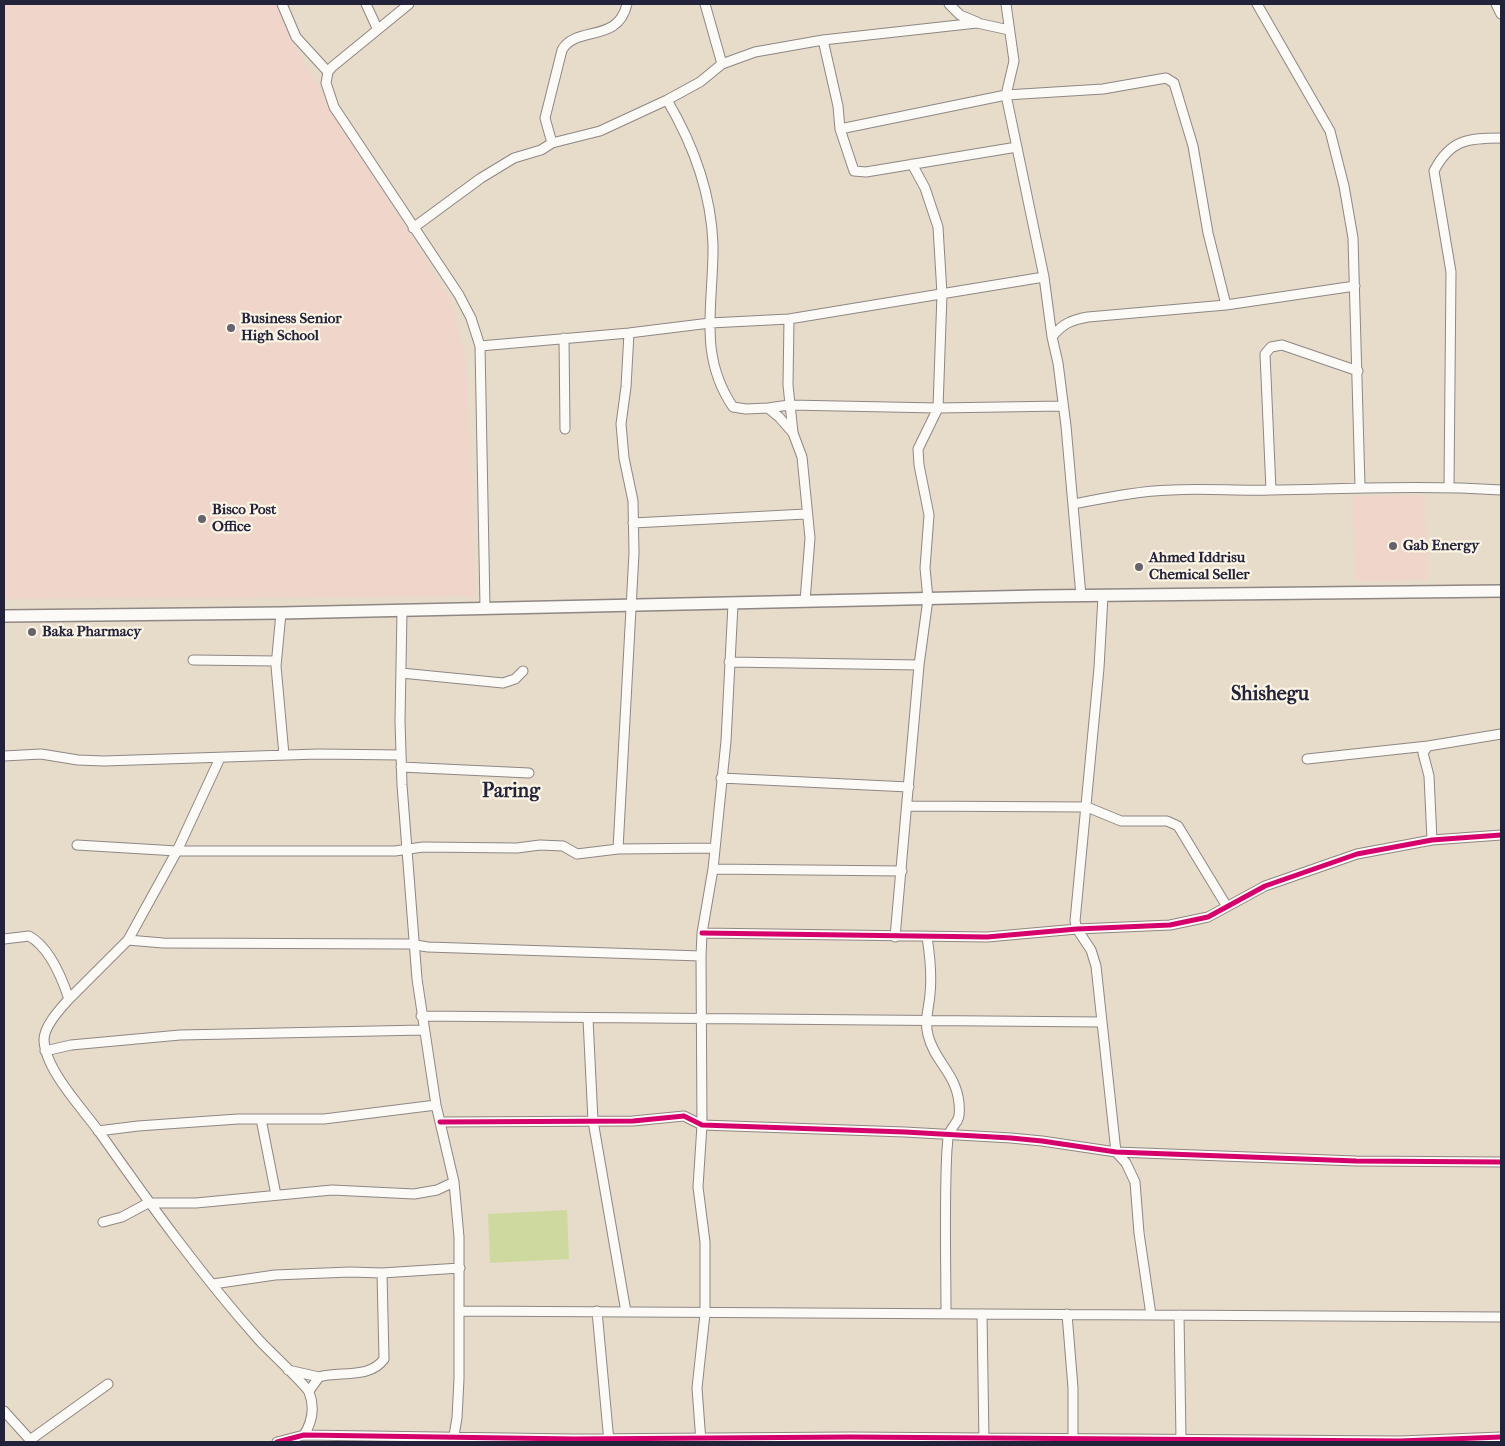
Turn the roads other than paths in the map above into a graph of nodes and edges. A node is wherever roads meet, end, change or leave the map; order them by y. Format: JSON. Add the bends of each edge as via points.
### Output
{"nodes":[{"id":1,"x":282,"y":4,"type":"edge"},
{"id":2,"x":366,"y":4,"type":"edge"},
{"id":3,"x":409,"y":4,"type":"edge"},
{"id":4,"x":627,"y":4,"type":"edge"},
{"id":5,"x":705,"y":4,"type":"edge"},
{"id":6,"x":949,"y":4,"type":"edge"},
{"id":7,"x":1006,"y":4,"type":"edge"},
{"id":8,"x":1257,"y":4,"type":"edge"},
{"id":9,"x":1496,"y":4,"type":"edge"},
{"id":10,"x":1501,"y":14,"type":"edge"},
{"id":11,"x":977,"y":22,"type":"junction"},
{"id":12,"x":377,"y":28,"type":"junction"},
{"id":13,"x":1009,"y":30,"type":"junction"},
{"id":14,"x":823,"y":40,"type":"junction"},
{"id":15,"x":722,"y":64,"type":"junction"},
{"id":16,"x":328,"y":72,"type":"junction"},
{"id":17,"x":1006,"y":95,"type":"junction"},
{"id":18,"x":667,"y":100,"type":"junction"},
{"id":19,"x":840,"y":129,"type":"junction"},
{"id":20,"x":1501,"y":138,"type":"edge"},
{"id":21,"x":552,"y":143,"type":"junction"},
{"id":22,"x":1017,"y":147,"type":"junction"},
{"id":23,"x":912,"y":164,"type":"junction"},
{"id":24,"x":413,"y":228,"type":"junction"},
{"id":25,"x":1044,"y":276,"type":"junction"},
{"id":26,"x":1355,"y":286,"type":"junction"},
{"id":27,"x":942,"y":294,"type":"junction"},
{"id":28,"x":1226,"y":305,"type":"junction"},
{"id":29,"x":789,"y":319,"type":"junction"},
{"id":30,"x":710,"y":323,"type":"junction"},
{"id":31,"x":629,"y":333,"type":"junction"},
{"id":32,"x":1052,"y":337,"type":"junction"},
{"id":33,"x":564,"y":338,"type":"junction"},
{"id":34,"x":480,"y":346,"type":"junction"},
{"id":35,"x":1358,"y":371,"type":"junction"},
{"id":36,"x":789,"y":406,"type":"junction"},
{"id":37,"x":1062,"y":406,"type":"junction"},
{"id":38,"x":768,"y":408,"type":"junction"},
{"id":39,"x":938,"y":408,"type":"junction"},
{"id":40,"x":565,"y":429,"type":"dead end"},
{"id":41,"x":793,"y":433,"type":"junction"},
{"id":42,"x":1360,"y":486,"type":"junction"},
{"id":43,"x":1448,"y":486,"type":"junction"},
{"id":44,"x":1271,"y":490,"type":"junction"},
{"id":45,"x":1501,"y":490,"type":"edge"},
{"id":46,"x":1073,"y":504,"type":"junction"},
{"id":47,"x":806,"y":514,"type":"junction"},
{"id":48,"x":634,"y":523,"type":"junction"},
{"id":49,"x":1501,"y":590,"type":"edge"},
{"id":50,"x":1081,"y":596,"type":"junction"},
{"id":51,"x":1103,"y":596,"type":"junction"},
{"id":52,"x":928,"y":599,"type":"junction"},
{"id":53,"x":805,"y":601,"type":"junction"},
{"id":54,"x":733,"y":604,"type":"junction"},
{"id":55,"x":485,"y":607,"type":"junction"},
{"id":56,"x":632,"y":607,"type":"junction"},
{"id":57,"x":402,"y":610,"type":"junction"},
{"id":58,"x":281,"y":613,"type":"junction"},
{"id":59,"x":4,"y":616,"type":"edge"},
{"id":60,"x":193,"y":660,"type":"dead end"},
{"id":61,"x":276,"y":661,"type":"junction"},
{"id":62,"x":729,"y":662,"type":"junction"},
{"id":63,"x":919,"y":666,"type":"junction"},
{"id":64,"x":523,"y":671,"type":"dead end"},
{"id":65,"x":401,"y":673,"type":"junction"},
{"id":66,"x":1501,"y":734,"type":"edge"},
{"id":67,"x":1428,"y":746,"type":"junction"},
{"id":68,"x":284,"y":755,"type":"junction"},
{"id":69,"x":401,"y":755,"type":"junction"},
{"id":70,"x":4,"y":756,"type":"edge"},
{"id":71,"x":220,"y":758,"type":"junction"},
{"id":72,"x":1307,"y":758,"type":"dead end"},
{"id":73,"x":401,"y":767,"type":"junction"},
{"id":74,"x":529,"y":773,"type":"dead end"},
{"id":75,"x":720,"y":778,"type":"junction"},
{"id":76,"x":909,"y":786,"type":"junction"},
{"id":77,"x":908,"y":806,"type":"junction"},
{"id":78,"x":1087,"y":807,"type":"junction"},
{"id":79,"x":1501,"y":835,"type":"edge"},
{"id":80,"x":1432,"y":840,"type":"junction"},
{"id":81,"x":77,"y":845,"type":"dead end"},
{"id":82,"x":715,"y":848,"type":"junction"},
{"id":83,"x":618,"y":849,"type":"junction"},
{"id":84,"x":406,"y":850,"type":"junction"},
{"id":85,"x":177,"y":851,"type":"junction"},
{"id":86,"x":713,"y":869,"type":"junction"},
{"id":87,"x":902,"y":870,"type":"junction"},
{"id":88,"x":1226,"y":905,"type":"junction"},
{"id":89,"x":1077,"y":929,"type":"junction"},
{"id":90,"x":702,"y":933,"type":"junction"},
{"id":91,"x":895,"y":937,"type":"junction"},
{"id":92,"x":927,"y":937,"type":"junction"},
{"id":93,"x":4,"y":939,"type":"edge"},
{"id":94,"x":128,"y":940,"type":"junction"},
{"id":95,"x":415,"y":945,"type":"junction"},
{"id":96,"x":701,"y":956,"type":"junction"},
{"id":97,"x":69,"y":999,"type":"junction"},
{"id":98,"x":421,"y":1016,"type":"junction"},
{"id":99,"x":588,"y":1019,"type":"junction"},
{"id":100,"x":700,"y":1020,"type":"junction"},
{"id":101,"x":926,"y":1022,"type":"junction"},
{"id":102,"x":1101,"y":1022,"type":"junction"},
{"id":103,"x":424,"y":1030,"type":"junction"},
{"id":104,"x":45,"y":1051,"type":"junction"},
{"id":105,"x":436,"y":1105,"type":"junction"},
{"id":106,"x":261,"y":1119,"type":"junction"},
{"id":107,"x":593,"y":1121,"type":"junction"},
{"id":108,"x":440,"y":1122,"type":"junction"},
{"id":109,"x":702,"y":1125,"type":"junction"},
{"id":110,"x":98,"y":1131,"type":"junction"},
{"id":111,"x":948,"y":1134,"type":"junction"},
{"id":112,"x":1116,"y":1152,"type":"junction"},
{"id":113,"x":1501,"y":1162,"type":"edge"},
{"id":114,"x":454,"y":1182,"type":"junction"},
{"id":115,"x":276,"y":1195,"type":"junction"},
{"id":116,"x":148,"y":1203,"type":"junction"},
{"id":117,"x":103,"y":1222,"type":"dead end"},
{"id":118,"x":460,"y":1268,"type":"junction"},
{"id":119,"x":382,"y":1273,"type":"junction"},
{"id":120,"x":213,"y":1284,"type":"junction"},
{"id":121,"x":597,"y":1311,"type":"junction"},
{"id":122,"x":459,"y":1312,"type":"junction"},
{"id":123,"x":626,"y":1312,"type":"junction"},
{"id":124,"x":946,"y":1313,"type":"junction"},
{"id":125,"x":705,"y":1314,"type":"junction"},
{"id":126,"x":982,"y":1314,"type":"junction"},
{"id":127,"x":1067,"y":1314,"type":"junction"},
{"id":128,"x":1151,"y":1315,"type":"junction"},
{"id":129,"x":1180,"y":1315,"type":"junction"},
{"id":130,"x":1501,"y":1317,"type":"edge"},
{"id":131,"x":287,"y":1370,"type":"junction"},
{"id":132,"x":319,"y":1377,"type":"junction"},
{"id":133,"x":108,"y":1384,"type":"dead end"},
{"id":134,"x":308,"y":1391,"type":"junction"},
{"id":135,"x":4,"y":1411,"type":"edge"},
{"id":136,"x":304,"y":1435,"type":"junction"},
{"id":137,"x":1501,"y":1437,"type":"edge"},
{"id":138,"x":453,"y":1439,"type":"edge"},
{"id":139,"x":1181,"y":1439,"type":"junction"},
{"id":140,"x":700,"y":1440,"type":"edge"},
{"id":141,"x":865,"y":1440,"type":"edge"},
{"id":142,"x":31,"y":1441,"type":"edge"},
{"id":143,"x":608,"y":1441,"type":"edge"},
{"id":144,"x":984,"y":1441,"type":"edge"},
{"id":145,"x":1073,"y":1441,"type":"edge"},
{"id":146,"x":1161,"y":1441,"type":"edge"},
{"id":147,"x":1226,"y":1441,"type":"edge"},
{"id":148,"x":277,"y":1442,"type":"edge"}],
"edges":[{"from":1,"to":16,"type":"street","via":[[296,38]]},
{"from":2,"to":12,"type":"street"},
{"from":3,"to":12,"type":"street"},
{"from":4,"to":21,"type":"street","via":[[624,16],[616,23],[597,34],[576,37],[562,50],[545,118]]},
{"from":5,"to":15,"type":"street"},
{"from":6,"to":11,"type":"street","via":[[960,15]]},
{"from":7,"to":13,"type":"street"},
{"from":8,"to":26,"type":"street","via":[[1330,131],[1344,186]]},
{"from":9,"to":10,"type":"street"},
{"from":11,"to":13,"type":"street"},
{"from":11,"to":14,"type":"street"},
{"from":12,"to":16,"type":"street"},
{"from":13,"to":17,"type":"street","via":[[1014,62]]},
{"from":14,"to":15,"type":"street","via":[[755,52]]},
{"from":14,"to":19,"type":"street"},
{"from":15,"to":18,"type":"street","via":[[700,82]]},
{"from":16,"to":24,"type":"street","via":[[327,88],[334,107]]},
{"from":17,"to":19,"type":"street"},
{"from":17,"to":22,"type":"street"},
{"from":17,"to":28,"type":"street","via":[[1103,89],[1166,78],[1174,83],[1194,146],[1208,234]]},
{"from":18,"to":21,"type":"street","via":[[600,131]]},
{"from":18,"to":30,"type":"street","via":[[696,160],[708,204],[713,244]]},
{"from":19,"to":23,"type":"street","via":[[854,170],[866,172]]},
{"from":20,"to":43,"type":"street","via":[[1456,144],[1442,156],[1434,171],[1451,272]]},
{"from":21,"to":24,"type":"street","via":[[499,166]]},
{"from":22,"to":23,"type":"street"},
{"from":22,"to":25,"type":"street"},
{"from":23,"to":27,"type":"street","via":[[925,188],[938,227]]},
{"from":24,"to":34,"type":"street","via":[[459,295]]},
{"from":25,"to":27,"type":"street"},
{"from":25,"to":32,"type":"street"},
{"from":26,"to":28,"type":"street"},
{"from":26,"to":35,"type":"street"},
{"from":27,"to":29,"type":"street"},
{"from":27,"to":39,"type":"street"},
{"from":28,"to":32,"type":"street","via":[[1088,317],[1061,326]]},
{"from":29,"to":30,"type":"street"},
{"from":29,"to":36,"type":"street"},
{"from":30,"to":31,"type":"street"},
{"from":30,"to":38,"type":"street","via":[[711,358],[733,407]]},
{"from":31,"to":33,"type":"street"},
{"from":31,"to":48,"type":"street","via":[[622,424]]},
{"from":32,"to":37,"type":"street"},
{"from":33,"to":34,"type":"street"},
{"from":33,"to":40,"type":"street"},
{"from":34,"to":55,"type":"street"},
{"from":35,"to":42,"type":"street"},
{"from":35,"to":44,"type":"street","via":[[1282,345],[1271,347],[1265,354]]},
{"from":36,"to":38,"type":"street"},
{"from":36,"to":39,"type":"street"},
{"from":36,"to":41,"type":"street"},
{"from":37,"to":39,"type":"street"},
{"from":37,"to":46,"type":"street"},
{"from":38,"to":41,"type":"street"},
{"from":39,"to":52,"type":"street","via":[[918,449],[918,465],[929,515],[925,568]]},
{"from":41,"to":47,"type":"street","via":[[802,457]]},
{"from":42,"to":43,"type":"street"},
{"from":42,"to":44,"type":"street"},
{"from":43,"to":45,"type":"street"},
{"from":44,"to":46,"type":"street","via":[[1170,490]]},
{"from":46,"to":50,"type":"street"},
{"from":47,"to":48,"type":"street"},
{"from":47,"to":53,"type":"street","via":[[810,538]]},
{"from":48,"to":56,"type":"street"},
{"from":49,"to":51,"type":"main road"},
{"from":50,"to":51,"type":"main road"},
{"from":50,"to":52,"type":"main road"},
{"from":51,"to":78,"type":"street"},
{"from":52,"to":53,"type":"main road"},
{"from":52,"to":63,"type":"street"},
{"from":53,"to":54,"type":"main road"},
{"from":54,"to":56,"type":"main road"},
{"from":54,"to":62,"type":"street"},
{"from":55,"to":56,"type":"main road"},
{"from":55,"to":57,"type":"main road"},
{"from":56,"to":83,"type":"street"},
{"from":57,"to":58,"type":"main road"},
{"from":57,"to":65,"type":"street"},
{"from":58,"to":59,"type":"main road"},
{"from":58,"to":61,"type":"street"},
{"from":60,"to":61,"type":"street"},
{"from":61,"to":68,"type":"street"},
{"from":62,"to":63,"type":"street"},
{"from":62,"to":75,"type":"street","via":[[726,741]]},
{"from":63,"to":76,"type":"street"},
{"from":64,"to":65,"type":"street","via":[[515,679],[503,683]]},
{"from":65,"to":69,"type":"street"},
{"from":66,"to":67,"type":"street"},
{"from":67,"to":72,"type":"street"},
{"from":67,"to":80,"type":"street","via":[[1422,759],[1429,776]]},
{"from":68,"to":69,"type":"street"},
{"from":68,"to":71,"type":"street"},
{"from":69,"to":73,"type":"street"},
{"from":70,"to":71,"type":"street","via":[[41,754],[97,761]]},
{"from":71,"to":85,"type":"street"},
{"from":73,"to":74,"type":"street"},
{"from":73,"to":84,"type":"street"},
{"from":75,"to":76,"type":"street"},
{"from":75,"to":82,"type":"street"},
{"from":76,"to":77,"type":"street"},
{"from":77,"to":78,"type":"street"},
{"from":77,"to":87,"type":"street"},
{"from":78,"to":88,"type":"street","via":[[1121,821],[1167,821],[1178,826]]},
{"from":78,"to":89,"type":"street","via":[[1078,877]]},
{"from":79,"to":80,"type":"street"},
{"from":80,"to":88,"type":"street","via":[[1357,854],[1265,886]]},
{"from":81,"to":85,"type":"street"},
{"from":82,"to":83,"type":"street"},
{"from":82,"to":86,"type":"street"},
{"from":83,"to":84,"type":"street","via":[[577,854],[563,846],[540,845]]},
{"from":84,"to":85,"type":"street"},
{"from":84,"to":95,"type":"street"},
{"from":85,"to":94,"type":"street"},
{"from":86,"to":87,"type":"street"},
{"from":86,"to":90,"type":"street"},
{"from":87,"to":91,"type":"street"},
{"from":88,"to":89,"type":"street","via":[[1208,917],[1170,925]]},
{"from":89,"to":92,"type":"street","via":[[987,937]]},
{"from":89,"to":102,"type":"street","via":[[1091,950],[1096,966]]},
{"from":90,"to":91,"type":"street"},
{"from":90,"to":96,"type":"street"},
{"from":91,"to":92,"type":"street"},
{"from":92,"to":101,"type":"street","via":[[930,987]]},
{"from":93,"to":97,"type":"street","via":[[29,936],[41,945],[62,980]]},
{"from":94,"to":95,"type":"street"},
{"from":94,"to":97,"type":"street"},
{"from":95,"to":96,"type":"street"},
{"from":95,"to":98,"type":"street"},
{"from":96,"to":100,"type":"street"},
{"from":97,"to":104,"type":"street","via":[[47,1029]]},
{"from":98,"to":99,"type":"street"},
{"from":98,"to":103,"type":"street"},
{"from":99,"to":100,"type":"street"},
{"from":99,"to":107,"type":"street"},
{"from":100,"to":101,"type":"street"},
{"from":100,"to":109,"type":"street"},
{"from":101,"to":102,"type":"street"},
{"from":101,"to":111,"type":"street","via":[[932,1049],[957,1088],[959,1121]]},
{"from":102,"to":112,"type":"street"},
{"from":103,"to":104,"type":"street","via":[[171,1035],[71,1045]]},
{"from":103,"to":105,"type":"street"},
{"from":104,"to":110,"type":"street","via":[[73,1101]]},
{"from":105,"to":106,"type":"street","via":[[333,1118]]},
{"from":105,"to":108,"type":"street"},
{"from":106,"to":110,"type":"street"},
{"from":106,"to":115,"type":"street"},
{"from":107,"to":108,"type":"street"},
{"from":107,"to":109,"type":"street","via":[[684,1116]]},
{"from":107,"to":123,"type":"street"},
{"from":108,"to":114,"type":"street"},
{"from":109,"to":111,"type":"street"},
{"from":109,"to":125,"type":"street","via":[[698,1187],[705,1242]]},
{"from":110,"to":116,"type":"street"},
{"from":111,"to":112,"type":"street","via":[[1042,1141]]},
{"from":111,"to":124,"type":"street"},
{"from":112,"to":113,"type":"street","via":[[1356,1161]]},
{"from":112,"to":128,"type":"street","via":[[1126,1163],[1135,1182]]},
{"from":114,"to":115,"type":"street","via":[[437,1190],[414,1194],[332,1190]]},
{"from":114,"to":118,"type":"street"},
{"from":115,"to":116,"type":"street","via":[[196,1203]]},
{"from":116,"to":117,"type":"street","via":[[122,1217]]},
{"from":116,"to":120,"type":"street"},
{"from":118,"to":119,"type":"street"},
{"from":118,"to":122,"type":"street"},
{"from":119,"to":120,"type":"street","via":[[275,1275]]},
{"from":119,"to":132,"type":"street","via":[[384,1359],[365,1371]]},
{"from":120,"to":131,"type":"street"},
{"from":121,"to":122,"type":"street"},
{"from":121,"to":123,"type":"street"},
{"from":121,"to":143,"type":"street"},
{"from":122,"to":138,"type":"street","via":[[458,1395]]},
{"from":123,"to":125,"type":"street"},
{"from":124,"to":125,"type":"street"},
{"from":124,"to":126,"type":"street"},
{"from":125,"to":140,"type":"street","via":[[698,1388]]},
{"from":126,"to":127,"type":"street"},
{"from":126,"to":144,"type":"street"},
{"from":127,"to":128,"type":"street"},
{"from":127,"to":145,"type":"street","via":[[1073,1388]]},
{"from":128,"to":129,"type":"street"},
{"from":129,"to":130,"type":"street"},
{"from":129,"to":139,"type":"street"},
{"from":131,"to":132,"type":"street"},
{"from":131,"to":134,"type":"street"},
{"from":132,"to":134,"type":"street"},
{"from":133,"to":142,"type":"street"},
{"from":134,"to":136,"type":"street","via":[[312,1418]]},
{"from":135,"to":142,"type":"street"},
{"from":136,"to":138,"type":"street"},
{"from":136,"to":148,"type":"street"},
{"from":137,"to":147,"type":"street","via":[[1400,1441]]},
{"from":138,"to":143,"type":"street"},
{"from":139,"to":146,"type":"street"},
{"from":139,"to":147,"type":"street"},
{"from":140,"to":141,"type":"street"},
{"from":140,"to":143,"type":"street"},
{"from":141,"to":144,"type":"street"},
{"from":144,"to":145,"type":"street"},
{"from":145,"to":146,"type":"street"}]}
